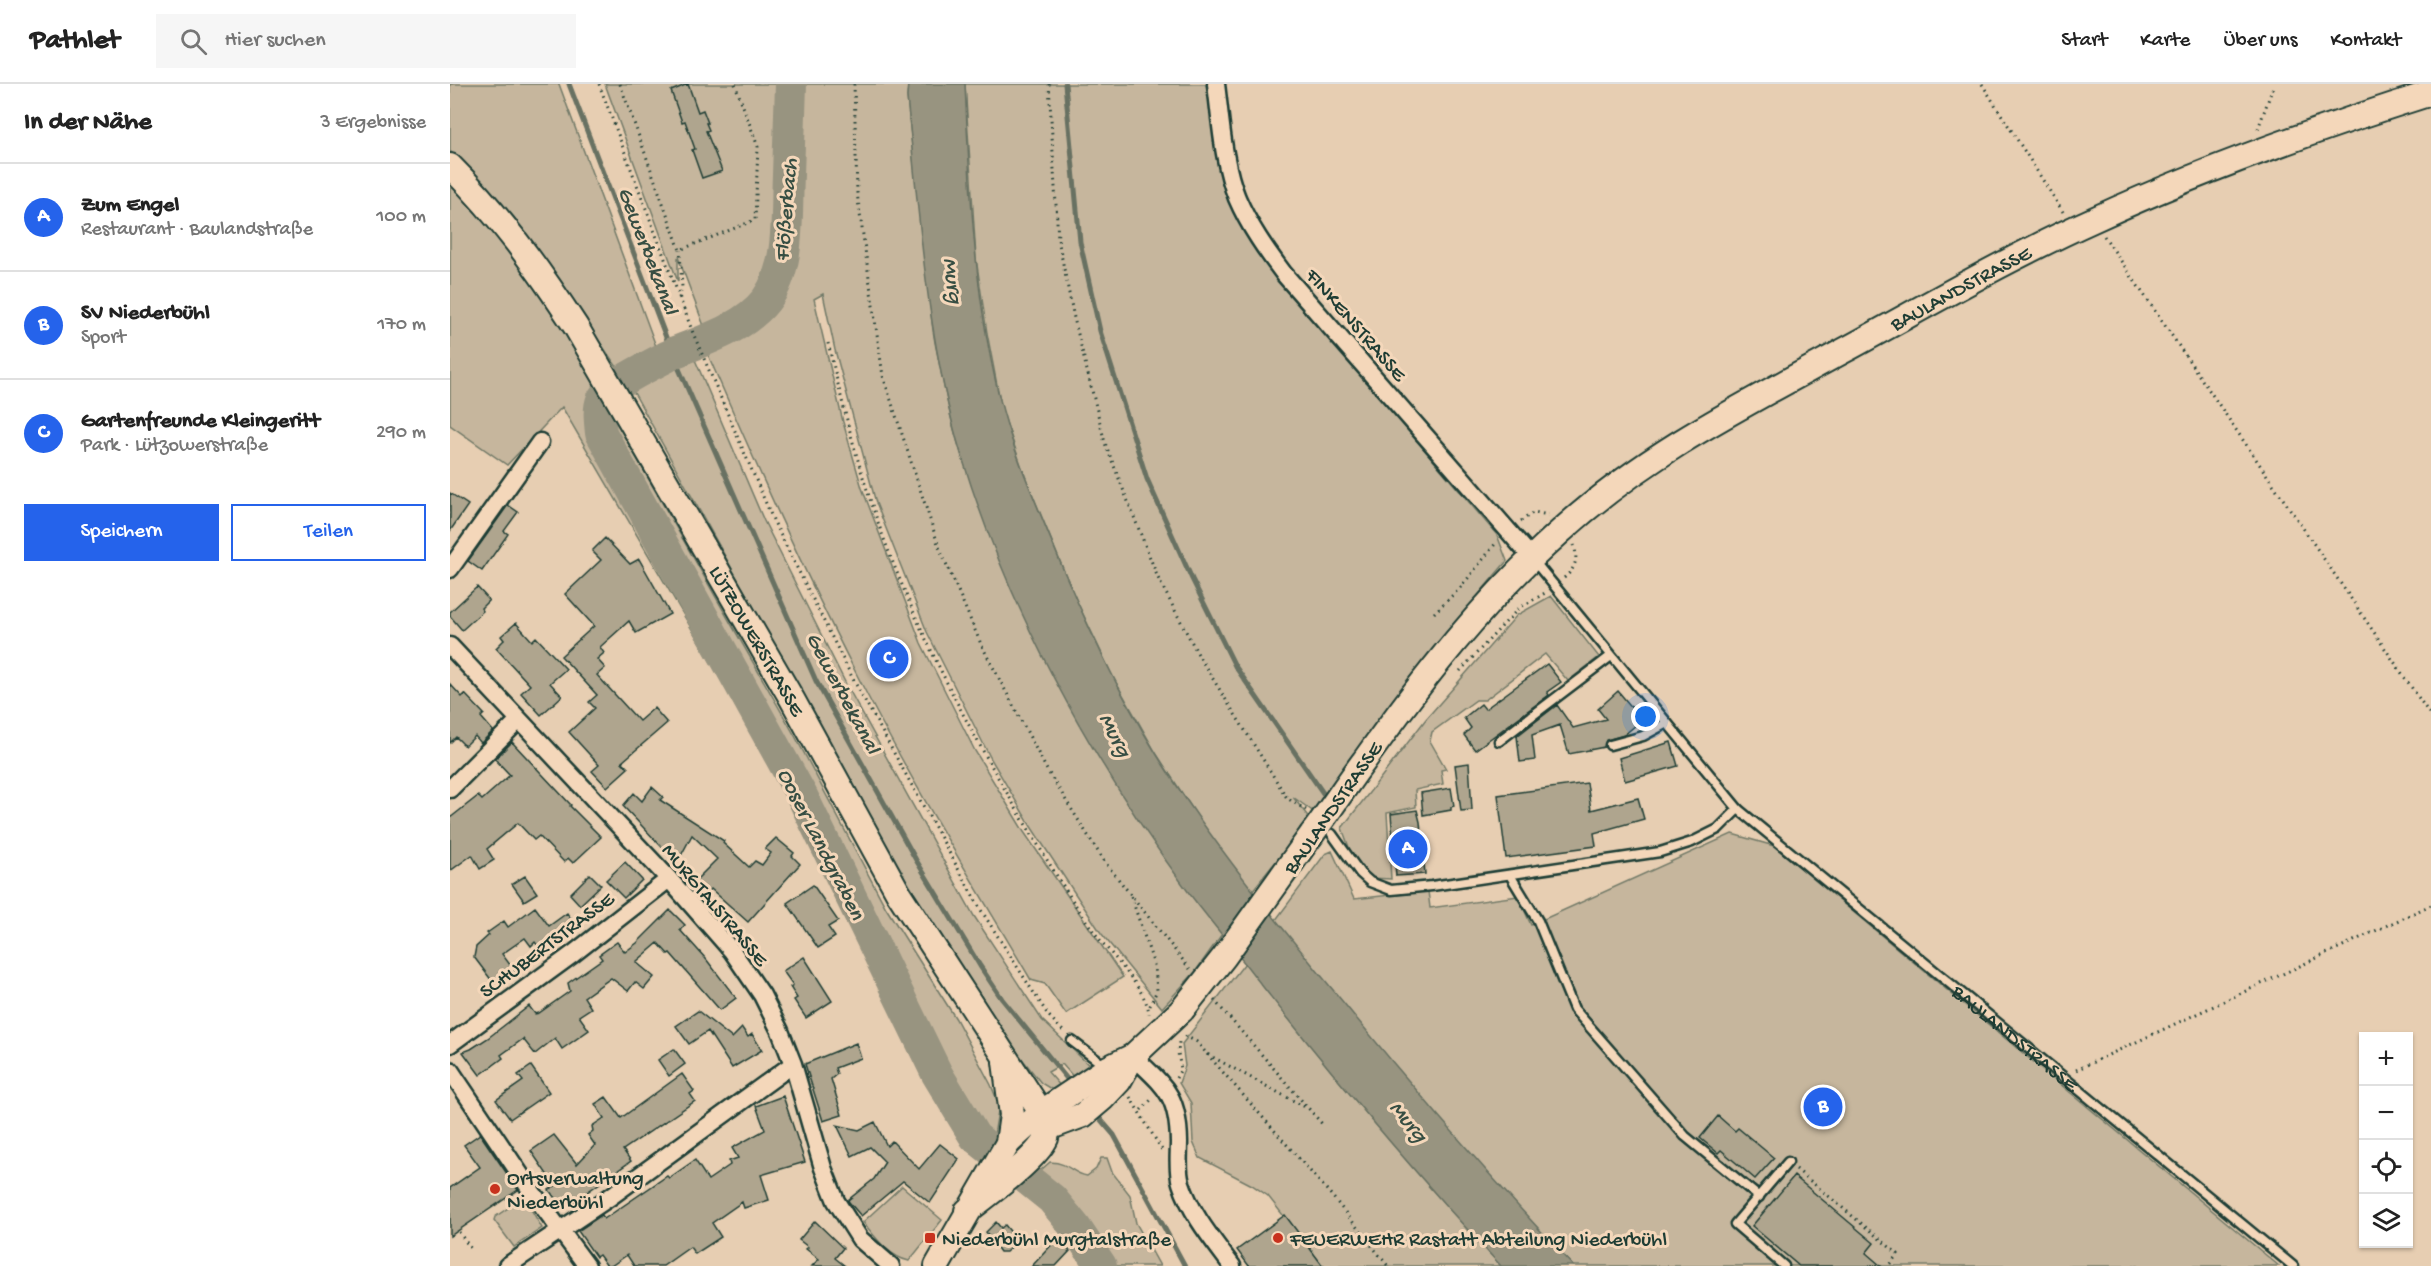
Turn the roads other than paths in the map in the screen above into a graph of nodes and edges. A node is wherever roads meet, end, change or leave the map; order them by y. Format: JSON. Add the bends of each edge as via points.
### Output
{"nodes":[{"id":1,"x":1216,"y":84,"type":"edge"},
{"id":2,"x":2431,"y":93,"type":"edge"},
{"id":3,"x":450,"y":166,"type":"edge"},
{"id":4,"x":540,"y":442,"type":"dead end"},
{"id":5,"x":1532,"y":558,"type":"junction"},
{"id":6,"x":450,"y":569,"type":"edge"},
{"id":7,"x":450,"y":646,"type":"edge"},
{"id":8,"x":1611,"y":656,"type":"junction"},
{"id":9,"x":519,"y":720,"type":"junction"},
{"id":10,"x":1667,"y":723,"type":"junction"},
{"id":11,"x":1499,"y":741,"type":"dead end"},
{"id":12,"x":1610,"y":746,"type":"dead end"},
{"id":13,"x":450,"y":789,"type":"edge"},
{"id":14,"x":1738,"y":809,"type":"junction"},
{"id":15,"x":1322,"y":830,"type":"junction"},
{"id":16,"x":1510,"y":875,"type":"junction"},
{"id":17,"x":669,"y":879,"type":"junction"},
{"id":18,"x":1072,"y":1041,"type":"road end"},
{"id":19,"x":450,"y":1044,"type":"edge"},
{"id":20,"x":1003,"y":1053,"type":"junction"},
{"id":21,"x":1133,"y":1056,"type":"junction"},
{"id":22,"x":792,"y":1064,"type":"junction"},
{"id":23,"x":450,"y":1070,"type":"edge"},
{"id":24,"x":1105,"y":1082,"type":"junction"},
{"id":25,"x":1045,"y":1120,"type":"junction"},
{"id":26,"x":1004,"y":1160,"type":"junction"},
{"id":27,"x":1788,"y":1162,"type":"road end"},
{"id":28,"x":1759,"y":1197,"type":"junction"},
{"id":29,"x":561,"y":1229,"type":"junction"},
{"id":30,"x":507,"y":1266,"type":"edge"},
{"id":31,"x":587,"y":1266,"type":"edge"},
{"id":32,"x":891,"y":1266,"type":"edge"},
{"id":33,"x":937,"y":1266,"type":"edge"},
{"id":34,"x":1232,"y":1266,"type":"edge"},
{"id":35,"x":1784,"y":1266,"type":"edge"},
{"id":36,"x":2293,"y":1266,"type":"edge"}],
"edges":[{"from":1,"to":5,"type":"street","name":"FINKENSTRASSE","via":[[1229,173],[1256,235],[1284,274]]},
{"from":2,"to":5,"type":"street","name":"BAULANDSTRASSE","via":[[2248,156],[2083,224],[1708,424],[1636,470]]},
{"from":3,"to":20,"type":"street","name":"LÜTZOWERSTRASSE","via":[[507,227],[540,272],[612,388],[792,699],[899,894]]},
{"from":4,"to":6,"type":"street"},
{"from":5,"to":8,"type":"lane","name":"BAULANDSTRASSE"},
{"from":5,"to":15,"type":"street","name":"BAULANDSTRASSE","via":[[1442,658],[1365,759]]},
{"from":7,"to":9,"type":"street","name":"MURGTALSTRASSE"},
{"from":8,"to":10,"type":"lane","name":"BAULANDSTRASSE"},
{"from":8,"to":11,"type":"lane"},
{"from":9,"to":13,"type":"street"},
{"from":9,"to":17,"type":"street","name":"MURGTALSTRASSE"},
{"from":10,"to":12,"type":"lane","via":[[1643,736]]},
{"from":10,"to":14,"type":"lane","name":"BAULANDSTRASSE"},
{"from":14,"to":16,"type":"lane","via":[[1718,829],[1660,852]]},
{"from":14,"to":36,"type":"lane","name":"BAULANDSTRASSE"},
{"from":15,"to":16,"type":"lane","via":[[1370,882],[1391,890]]},
{"from":15,"to":21,"type":"street","name":"BAULANDSTRASSE","bridge":true,"via":[[1224,957],[1184,1020]]},
{"from":16,"to":28,"type":"lane","via":[[1538,921],[1574,1009],[1685,1136]]},
{"from":17,"to":19,"type":"street","name":"SCHUBERTSTRASSE"},
{"from":17,"to":22,"type":"street","name":"MURGTALSTRASSE","via":[[732,951],[757,987]]},
{"from":18,"to":24,"type":"lane"},
{"from":20,"to":25,"type":"street","name":"LÜTZOWERSTRASSE"},
{"from":20,"to":26,"type":"street","via":[[1012,1114]]},
{"from":21,"to":24,"type":"street","name":"BAULANDSTRASSE"},
{"from":21,"to":34,"type":"street","via":[[1173,1100],[1178,1118],[1180,1180],[1189,1205]]},
{"from":22,"to":29,"type":"street"},
{"from":22,"to":32,"type":"street","name":"MURGTALSTRASSE","via":[[836,1201],[860,1239]]},
{"from":23,"to":29,"type":"street"},
{"from":24,"to":25,"type":"street","name":"BAULANDSTRASSE","via":[[1069,1094]]},
{"from":24,"to":25,"type":"street","name":"BAULANDSTRASSE","via":[[1083,1115]]},
{"from":25,"to":26,"type":"street","name":"BAULANDSTRASSE"},
{"from":25,"to":26,"type":"street","name":"BAULANDSTRASSE","via":[[1042,1145],[1026,1161]]},
{"from":26,"to":33,"type":"street","name":"BAULANDSTRASSE","via":[[967,1211]]},
{"from":27,"to":28,"type":"lane"},
{"from":28,"to":35,"type":"lane","via":[[1736,1224]]},
{"from":29,"to":30,"type":"street"},
{"from":29,"to":31,"type":"street"}]}
